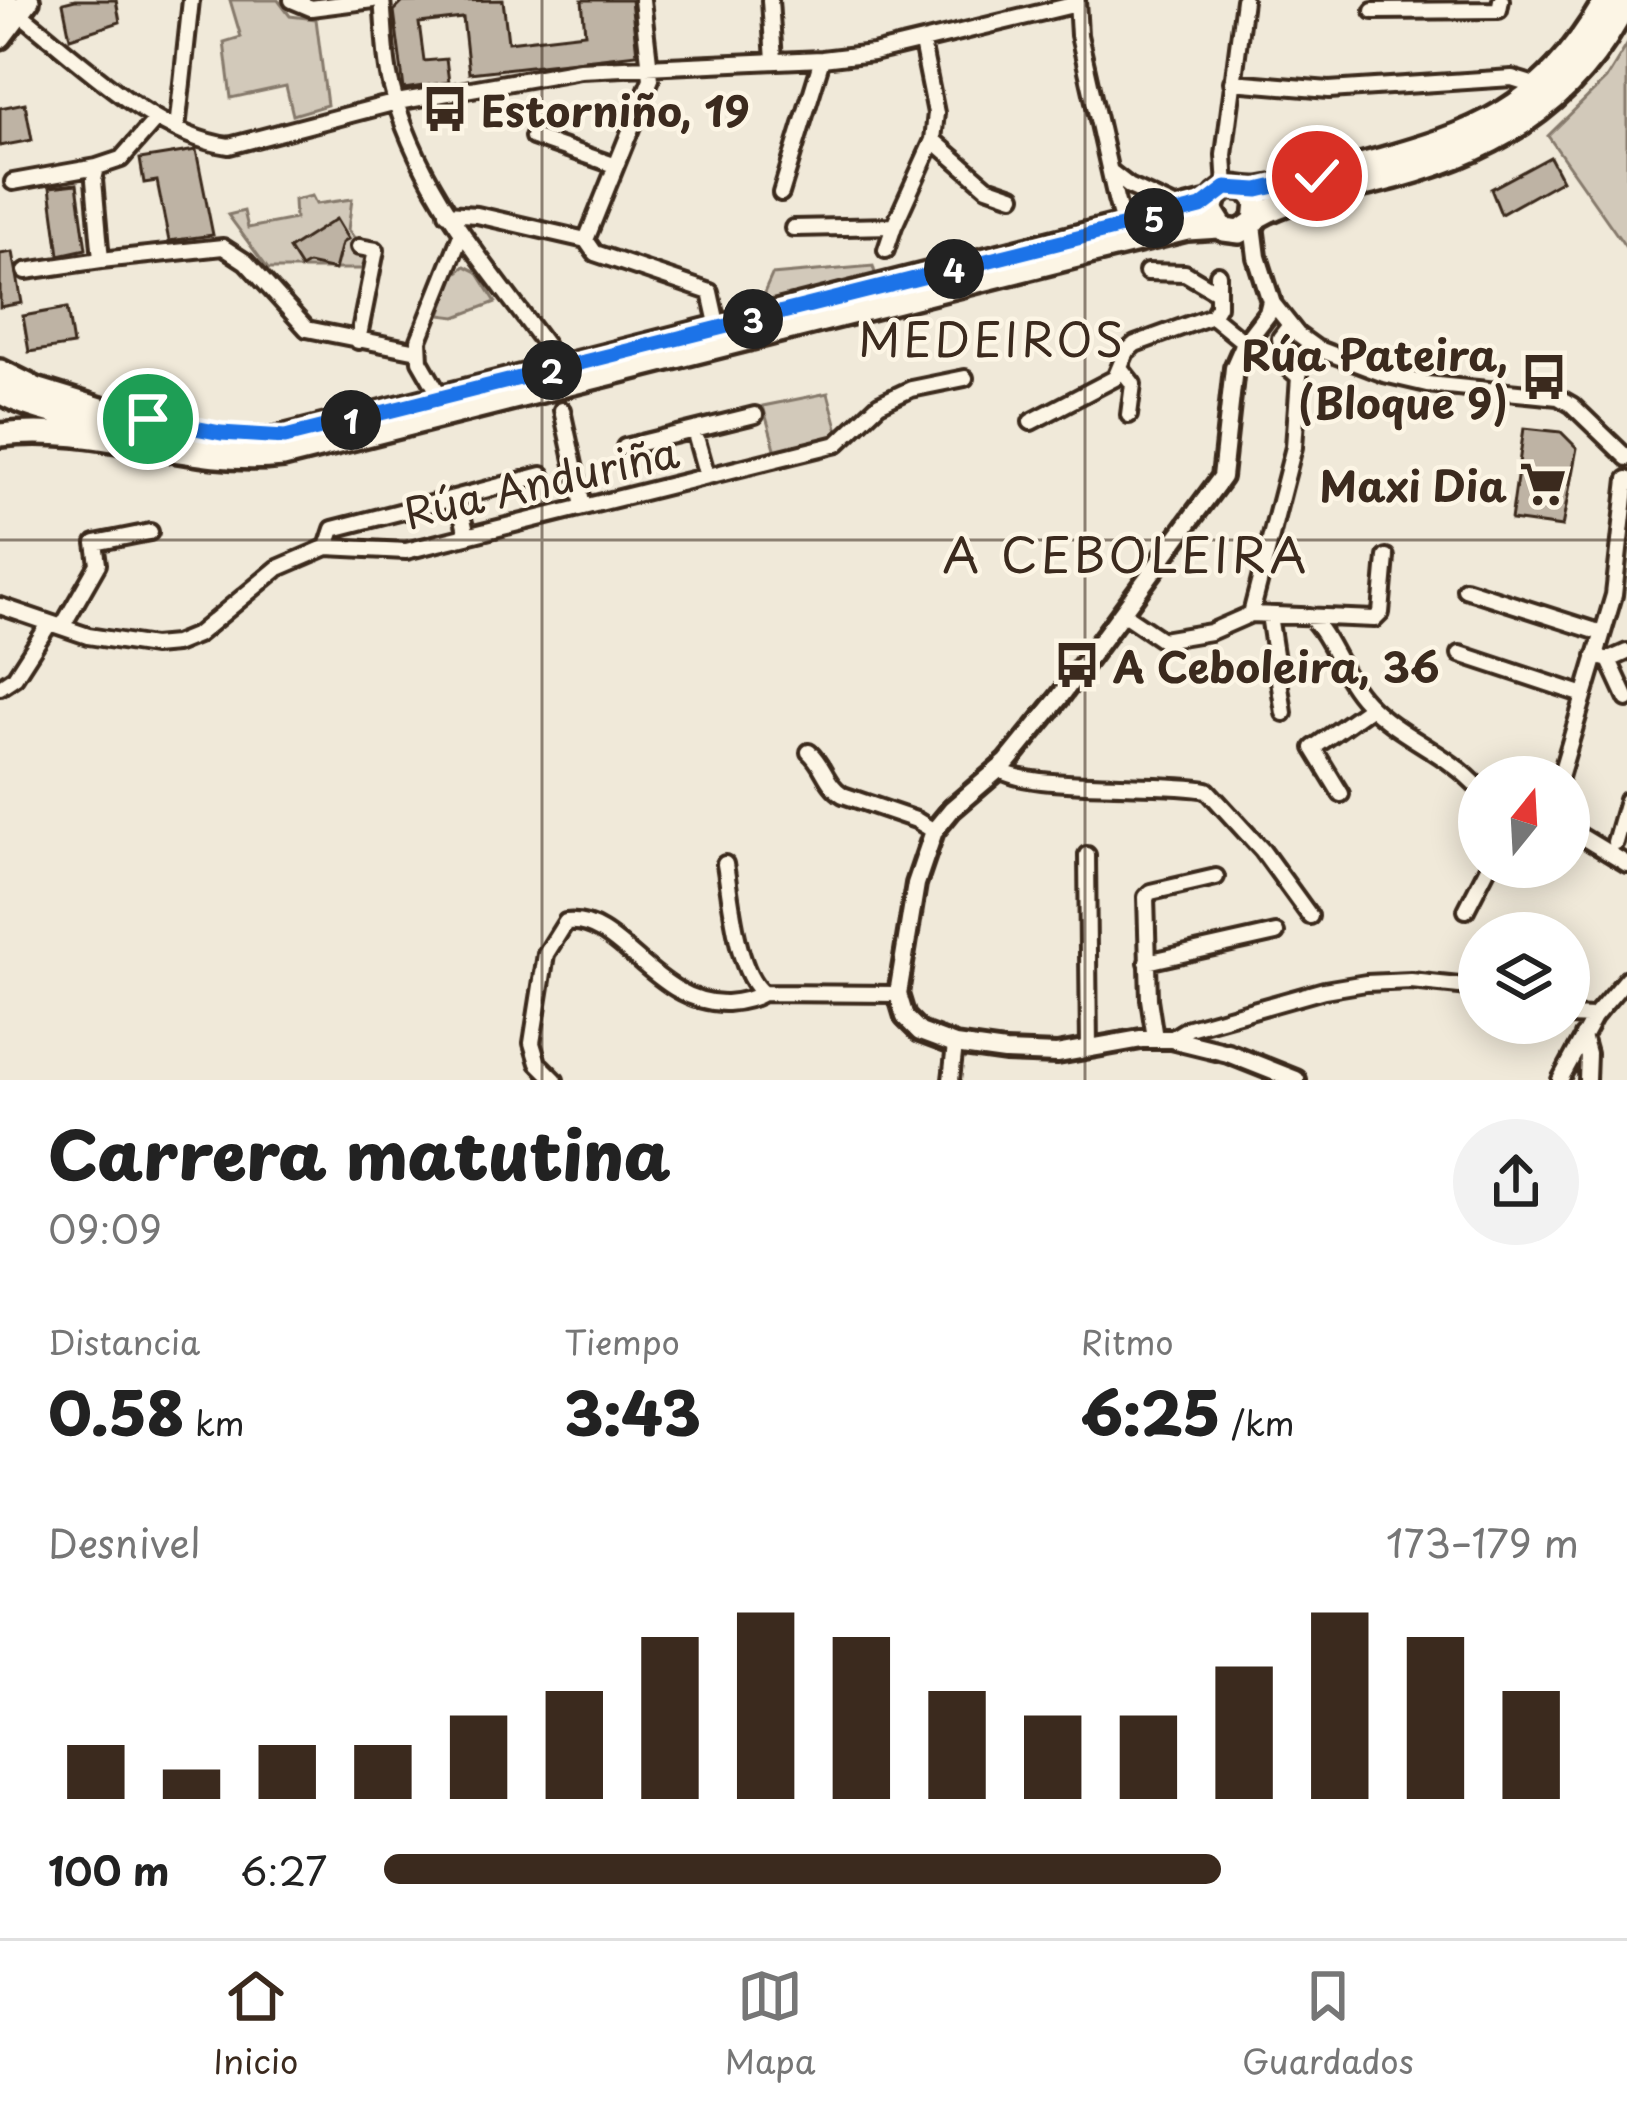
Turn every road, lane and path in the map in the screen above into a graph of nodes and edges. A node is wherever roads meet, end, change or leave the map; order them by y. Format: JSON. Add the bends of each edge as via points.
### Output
{"nodes":[{"id":1,"x":191,"y":0,"type":"edge"},
{"id":2,"x":292,"y":0,"type":"edge"},
{"id":3,"x":373,"y":0,"type":"edge"},
{"id":4,"x":382,"y":0,"type":"edge"},
{"id":5,"x":642,"y":0,"type":"edge"},
{"id":6,"x":770,"y":0,"type":"edge"},
{"id":7,"x":1244,"y":0,"type":"edge"},
{"id":8,"x":1501,"y":0,"type":"edge"},
{"id":9,"x":1606,"y":0,"type":"edge"},
{"id":10,"x":1627,"y":1,"type":"edge"},
{"id":11,"x":1077,"y":2,"type":"edge"},
{"id":12,"x":13,"y":5,"type":"edge"},
{"id":13,"x":1373,"y":11,"type":"dead end"},
{"id":14,"x":0,"y":38,"type":"edge"},
{"id":15,"x":922,"y":43,"type":"junction"},
{"id":16,"x":822,"y":59,"type":"junction"},
{"id":17,"x":774,"y":61,"type":"junction"},
{"id":18,"x":652,"y":66,"type":"junction"},
{"id":19,"x":1232,"y":82,"type":"junction"},
{"id":20,"x":1540,"y":87,"type":"junction"},
{"id":21,"x":398,"y":101,"type":"junction"},
{"id":22,"x":156,"y":119,"type":"junction"},
{"id":23,"x":177,"y":129,"type":"junction"},
{"id":24,"x":533,"y":137,"type":"dead end"},
{"id":25,"x":933,"y":140,"type":"junction"},
{"id":26,"x":614,"y":165,"type":"junction"},
{"id":27,"x":98,"y":166,"type":"junction"},
{"id":28,"x":1111,"y":172,"type":"junction"},
{"id":29,"x":13,"y":182,"type":"dead end"},
{"id":30,"x":781,"y":193,"type":"dead end"},
{"id":31,"x":1229,"y":194,"type":"junction"},
{"id":32,"x":1013,"y":196,"type":"dead end"},
{"id":33,"x":1185,"y":211,"type":"junction"},
{"id":34,"x":447,"y":214,"type":"junction"},
{"id":35,"x":1255,"y":221,"type":"junction"},
{"id":36,"x":1121,"y":222,"type":"junction"},
{"id":37,"x":894,"y":226,"type":"junction"},
{"id":38,"x":794,"y":228,"type":"dead end"},
{"id":39,"x":1224,"y":230,"type":"junction"},
{"id":40,"x":461,"y":235,"type":"junction"},
{"id":41,"x":1154,"y":237,"type":"junction"},
{"id":42,"x":586,"y":240,"type":"junction"},
{"id":43,"x":359,"y":247,"type":"dead end"},
{"id":44,"x":886,"y":250,"type":"dead end"},
{"id":45,"x":1257,"y":257,"type":"junction"},
{"id":46,"x":101,"y":260,"type":"junction"},
{"id":47,"x":26,"y":271,"type":"dead end"},
{"id":48,"x":1147,"y":272,"type":"dead end"},
{"id":49,"x":1218,"y":274,"type":"dead end"},
{"id":50,"x":1217,"y":292,"type":"junction"},
{"id":51,"x":1270,"y":301,"type":"junction"},
{"id":52,"x":1212,"y":316,"type":"junction"},
{"id":53,"x":1290,"y":325,"type":"junction"},
{"id":54,"x":718,"y":328,"type":"junction"},
{"id":55,"x":358,"y":341,"type":"junction"},
{"id":56,"x":1245,"y":344,"type":"junction"},
{"id":57,"x":546,"y":346,"type":"dead end"},
{"id":58,"x":418,"y":351,"type":"junction"},
{"id":59,"x":1122,"y":370,"type":"junction"},
{"id":60,"x":0,"y":371,"type":"edge"},
{"id":61,"x":965,"y":378,"type":"dead end"},
{"id":62,"x":0,"y":392,"type":"edge"},
{"id":63,"x":447,"y":405,"type":"junction"},
{"id":64,"x":562,"y":410,"type":"dead end"},
{"id":65,"x":755,"y":415,"type":"dead end"},
{"id":66,"x":1129,"y":415,"type":"dead end"},
{"id":67,"x":1031,"y":422,"type":"dead end"},
{"id":68,"x":694,"y":430,"type":"junction"},
{"id":69,"x":0,"y":435,"type":"edge"},
{"id":70,"x":285,"y":437,"type":"junction"},
{"id":71,"x":625,"y":447,"type":"dead end"},
{"id":72,"x":1627,"y":458,"type":"edge"},
{"id":73,"x":542,"y":475,"type":"dead end"},
{"id":74,"x":707,"y":476,"type":"junction"},
{"id":75,"x":1627,"y":479,"type":"edge"},
{"id":76,"x":458,"y":497,"type":"junction"},
{"id":77,"x":583,"y":506,"type":"junction"},
{"id":78,"x":151,"y":532,"type":"dead end"},
{"id":79,"x":467,"y":536,"type":"junction"},
{"id":80,"x":327,"y":547,"type":"junction"},
{"id":81,"x":1386,"y":557,"type":"dead end"},
{"id":82,"x":1465,"y":590,"type":"dead end"},
{"id":83,"x":0,"y":606,"type":"edge"},
{"id":84,"x":1121,"y":614,"type":"junction"},
{"id":85,"x":1251,"y":614,"type":"junction"},
{"id":86,"x":1269,"y":614,"type":"junction"},
{"id":87,"x":1309,"y":616,"type":"junction"},
{"id":88,"x":56,"y":626,"type":"junction"},
{"id":89,"x":1602,"y":633,"type":"junction"},
{"id":90,"x":1627,"y":652,"type":"edge"},
{"id":91,"x":1460,"y":654,"type":"dead end"},
{"id":92,"x":1602,"y":658,"type":"junction"},
{"id":93,"x":0,"y":687,"type":"edge"},
{"id":94,"x":1584,"y":694,"type":"junction"},
{"id":95,"x":1627,"y":699,"type":"edge"},
{"id":96,"x":1371,"y":707,"type":"junction"},
{"id":97,"x":1284,"y":713,"type":"dead end"},
{"id":98,"x":808,"y":752,"type":"dead end"},
{"id":99,"x":1566,"y":756,"type":"edge"},
{"id":100,"x":1000,"y":769,"type":"junction"},
{"id":101,"x":1458,"y":769,"type":"edge"},
{"id":102,"x":1341,"y":794,"type":"dead end"},
{"id":103,"x":1627,"y":800,"type":"edge"},
{"id":104,"x":934,"y":831,"type":"junction"},
{"id":105,"x":1590,"y":842,"type":"edge"},
{"id":106,"x":1615,"y":842,"type":"dead end"},
{"id":107,"x":1087,"y":855,"type":"dead end"},
{"id":108,"x":725,"y":864,"type":"dead end"},
{"id":109,"x":1627,"y":864,"type":"edge"},
{"id":110,"x":1216,"y":877,"type":"dead end"},
{"id":111,"x":1478,"y":888,"type":"edge"},
{"id":112,"x":1466,"y":910,"type":"dead end"},
{"id":113,"x":1310,"y":916,"type":"dead end"},
{"id":114,"x":1276,"y":933,"type":"dead end"},
{"id":115,"x":1147,"y":962,"type":"junction"},
{"id":116,"x":1627,"y":978,"type":"edge"},
{"id":117,"x":1458,"y":986,"type":"edge"},
{"id":118,"x":763,"y":993,"type":"junction"},
{"id":119,"x":898,"y":994,"type":"junction"},
{"id":120,"x":1590,"y":1017,"type":"edge"},
{"id":121,"x":1594,"y":1017,"type":"junction"},
{"id":122,"x":1590,"y":1024,"type":"edge"},
{"id":123,"x":1163,"y":1038,"type":"junction"},
{"id":124,"x":1579,"y":1044,"type":"edge"},
{"id":125,"x":1585,"y":1044,"type":"edge"},
{"id":126,"x":955,"y":1045,"type":"junction"},
{"id":127,"x":1089,"y":1049,"type":"junction"},
{"id":128,"x":555,"y":1080,"type":"edge"},
{"id":129,"x":951,"y":1080,"type":"edge"},
{"id":130,"x":1296,"y":1080,"type":"edge"},
{"id":131,"x":1559,"y":1080,"type":"edge"},
{"id":132,"x":1587,"y":1080,"type":"edge"}],
"edges":[{"from":1,"to":23,"type":"street"},
{"from":2,"to":3,"type":"street","via":[[311,8]]},
{"from":4,"to":21,"type":"street"},
{"from":5,"to":18,"type":"street"},
{"from":6,"to":17,"type":"street"},
{"from":7,"to":19,"type":"street"},
{"from":8,"to":13,"type":"street","via":[[1499,10]]},
{"from":9,"to":20,"type":"main road"},
{"from":10,"to":35,"type":"main road","via":[[1592,60],[1528,122],[1442,164],[1289,203]]},
{"from":11,"to":15,"type":"street"},
{"from":11,"to":28,"type":"street"},
{"from":12,"to":14,"type":"main road"},
{"from":12,"to":22,"type":"street"},
{"from":15,"to":16,"type":"street"},
{"from":15,"to":25,"type":"street","via":[[936,112]]},
{"from":16,"to":17,"type":"street"},
{"from":16,"to":30,"type":"street"},
{"from":17,"to":18,"type":"street"},
{"from":18,"to":21,"type":"street"},
{"from":18,"to":26,"type":"street"},
{"from":19,"to":20,"type":"street","via":[[1329,90],[1512,78]]},
{"from":19,"to":31,"type":"street","via":[[1224,155]]},
{"from":20,"to":31,"type":"main road","via":[[1465,134]]},
{"from":21,"to":23,"type":"street","via":[[230,146]]},
{"from":21,"to":34,"type":"street","via":[[410,146]]},
{"from":22,"to":23,"type":"street"},
{"from":22,"to":27,"type":"street","via":[[121,159]]},
{"from":24,"to":26,"type":"street"},
{"from":25,"to":32,"type":"street","via":[[988,187]]},
{"from":25,"to":37,"type":"street"},
{"from":26,"to":42,"type":"street"},
{"from":27,"to":29,"type":"street"},
{"from":27,"to":46,"type":"street"},
{"from":28,"to":33,"type":"street"},
{"from":28,"to":36,"type":"street"},
{"from":31,"to":33,"type":"main road"},
{"from":31,"to":35,"type":"main road","via":[[1257,202]]},
{"from":31,"to":39,"type":"main road","via":[[1212,215]]},
{"from":33,"to":36,"type":"main road"},
{"from":34,"to":40,"type":"street"},
{"from":34,"to":42,"type":"street"},
{"from":35,"to":39,"type":"main road","via":[[1240,232]]},
{"from":35,"to":45,"type":"street"},
{"from":36,"to":41,"type":"street"},
{"from":36,"to":54,"type":"main road"},
{"from":37,"to":38,"type":"street"},
{"from":37,"to":44,"type":"street"},
{"from":39,"to":41,"type":"main road"},
{"from":39,"to":45,"type":"street"},
{"from":40,"to":57,"type":"street"},
{"from":40,"to":58,"type":"street"},
{"from":41,"to":63,"type":"main road"},
{"from":42,"to":54,"type":"street","via":[[595,253],[710,292]]},
{"from":43,"to":55,"type":"street","via":[[376,250]]},
{"from":45,"to":51,"type":"street"},
{"from":46,"to":47,"type":"street"},
{"from":46,"to":55,"type":"street","via":[[230,249],[307,329]]},
{"from":48,"to":50,"type":"street","via":[[1185,273]]},
{"from":49,"to":50,"type":"street"},
{"from":50,"to":52,"type":"street"},
{"from":51,"to":53,"type":"street"},
{"from":51,"to":56,"type":"street"},
{"from":52,"to":56,"type":"street"},
{"from":52,"to":59,"type":"street","via":[[1136,344]]},
{"from":53,"to":72,"type":"street","via":[[1316,347],[1384,374],[1558,397]]},
{"from":53,"to":85,"type":"street","via":[[1280,338],[1283,363],[1299,376],[1294,447]]},
{"from":54,"to":63,"type":"main road"},
{"from":55,"to":58,"type":"street"},
{"from":56,"to":84,"type":"street","via":[[1228,394],[1222,477]]},
{"from":58,"to":63,"type":"street"},
{"from":59,"to":66,"type":"street","via":[[1133,384]]},
{"from":59,"to":67,"type":"street"},
{"from":60,"to":70,"type":"main road","via":[[101,409]]},
{"from":61,"to":74,"type":"street","name":"Rúa Anduriña","via":[[879,404],[837,444]]},
{"from":62,"to":70,"type":"main road","via":[[39,410],[126,426],[236,442]]},
{"from":63,"to":69,"type":"main road","via":[[260,459],[76,433]]},
{"from":63,"to":70,"type":"main road"},
{"from":64,"to":77,"type":"street"},
{"from":65,"to":68,"type":"street"},
{"from":68,"to":71,"type":"street"},
{"from":68,"to":74,"type":"street"},
{"from":73,"to":76,"type":"street"},
{"from":74,"to":77,"type":"street","name":"Rúa Anduriña"},
{"from":75,"to":89,"type":"street"},
{"from":76,"to":79,"type":"street"},
{"from":76,"to":80,"type":"street","via":[[333,529]]},
{"from":77,"to":79,"type":"street","name":"Rúa Anduriña"},
{"from":78,"to":88,"type":"street","via":[[95,543],[98,564]]},
{"from":79,"to":80,"type":"street","name":"Rúa Anduriña","via":[[406,551]]},
{"from":80,"to":88,"type":"street","name":"Rúa Anduriña","via":[[278,568],[175,644]]},
{"from":81,"to":87,"type":"street","via":[[1375,619]]},
{"from":82,"to":89,"type":"street"},
{"from":83,"to":88,"type":"street","name":"Rúa Anduriña"},
{"from":84,"to":85,"type":"street","via":[[1162,640]]},
{"from":84,"to":100,"type":"street"},
{"from":85,"to":86,"type":"street"},
{"from":86,"to":87,"type":"street"},
{"from":86,"to":97,"type":"street"},
{"from":87,"to":96,"type":"street"},
{"from":88,"to":93,"type":"street"},
{"from":89,"to":92,"type":"street"},
{"from":90,"to":92,"type":"street"},
{"from":91,"to":94,"type":"street"},
{"from":92,"to":94,"type":"street"},
{"from":92,"to":95,"type":"street"},
{"from":94,"to":99,"type":"street"},
{"from":96,"to":101,"type":"street"},
{"from":96,"to":102,"type":"street","via":[[1313,748]]},
{"from":98,"to":104,"type":"street","via":[[833,790]]},
{"from":100,"to":104,"type":"street"},
{"from":100,"to":113,"type":"street","via":[[1039,781],[1207,790]]},
{"from":103,"to":106,"type":"street"},
{"from":104,"to":119,"type":"street","via":[[916,884]]},
{"from":105,"to":109,"type":"street"},
{"from":107,"to":127,"type":"street"},
{"from":108,"to":118,"type":"street","via":[[742,953],[752,985]]},
{"from":110,"to":115,"type":"street","via":[[1146,897]]},
{"from":111,"to":112,"type":"street"},
{"from":114,"to":115,"type":"street"},
{"from":115,"to":123,"type":"street"},
{"from":116,"to":121,"type":"street"},
{"from":117,"to":123,"type":"street","via":[[1412,981],[1324,990]]},
{"from":118,"to":119,"type":"street"},
{"from":118,"to":128,"type":"street","via":[[732,1003],[699,999],[654,976],[595,927],[566,922],[546,953],[532,1043]]},
{"from":119,"to":126,"type":"street","via":[[920,1033]]},
{"from":120,"to":121,"type":"street"},
{"from":121,"to":122,"type":"street"},
{"from":123,"to":127,"type":"street"},
{"from":123,"to":130,"type":"street"},
{"from":124,"to":131,"type":"street"},
{"from":125,"to":132,"type":"street"},
{"from":126,"to":127,"type":"street"},
{"from":126,"to":129,"type":"street"}]}
